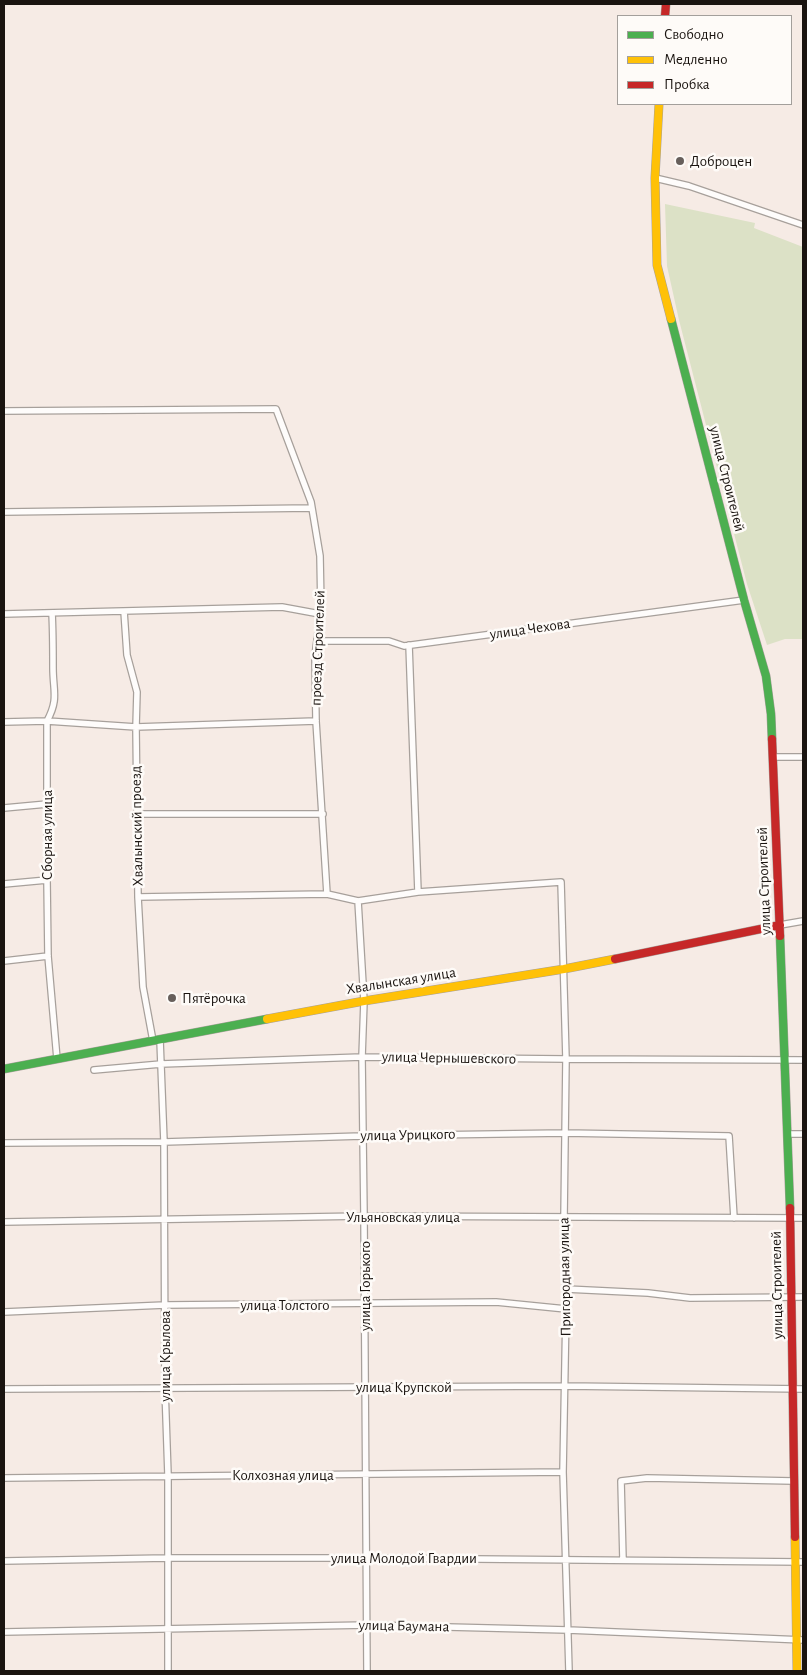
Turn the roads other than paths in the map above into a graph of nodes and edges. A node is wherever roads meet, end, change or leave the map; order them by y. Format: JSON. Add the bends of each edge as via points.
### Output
{"nodes":[{"id":1,"x":660,"y":105,"type":"edge"},
{"id":2,"x":655,"y":178,"type":"junction"},
{"id":3,"x":803,"y":225,"type":"edge"},
{"id":4,"x":4,"y":411,"type":"edge"},
{"id":5,"x":312,"y":508,"type":"junction"},
{"id":6,"x":4,"y":512,"type":"edge"},
{"id":7,"x":744,"y":600,"type":"junction"},
{"id":8,"x":124,"y":611,"type":"junction"},
{"id":9,"x":52,"y":613,"type":"junction"},
{"id":10,"x":4,"y":614,"type":"edge"},
{"id":11,"x":320,"y":614,"type":"junction"},
{"id":12,"x":317,"y":641,"type":"junction"},
{"id":13,"x":409,"y":645,"type":"junction"},
{"id":14,"x":47,"y":721,"type":"junction"},
{"id":15,"x":316,"y":721,"type":"junction"},
{"id":16,"x":4,"y":722,"type":"edge"},
{"id":17,"x":136,"y":727,"type":"junction"},
{"id":18,"x":773,"y":757,"type":"junction"},
{"id":19,"x":803,"y":757,"type":"edge"},
{"id":20,"x":47,"y":804,"type":"junction"},
{"id":21,"x":4,"y":808,"type":"edge"},
{"id":22,"x":137,"y":814,"type":"junction"},
{"id":23,"x":322,"y":814,"type":"junction"},
{"id":24,"x":46,"y":880,"type":"junction"},
{"id":25,"x":4,"y":884,"type":"edge"},
{"id":26,"x":418,"y":892,"type":"junction"},
{"id":27,"x":327,"y":894,"type":"junction"},
{"id":28,"x":138,"y":897,"type":"junction"},
{"id":29,"x":358,"y":902,"type":"junction"},
{"id":30,"x":803,"y":920,"type":"edge"},
{"id":31,"x":780,"y":925,"type":"junction"},
{"id":32,"x":48,"y":956,"type":"junction"},
{"id":33,"x":4,"y":961,"type":"edge"},
{"id":34,"x":564,"y":969,"type":"junction"},
{"id":35,"x":364,"y":1001,"type":"junction"},
{"id":36,"x":157,"y":1041,"type":"junction"},
{"id":37,"x":362,"y":1057,"type":"junction"},
{"id":38,"x":57,"y":1059,"type":"junction"},
{"id":39,"x":566,"y":1059,"type":"junction"},
{"id":40,"x":785,"y":1060,"type":"junction"},
{"id":41,"x":803,"y":1060,"type":"edge"},
{"id":42,"x":161,"y":1064,"type":"junction"},
{"id":43,"x":4,"y":1069,"type":"edge"},
{"id":44,"x":94,"y":1070,"type":"dead end"},
{"id":45,"x":565,"y":1133,"type":"junction"},
{"id":46,"x":786,"y":1134,"type":"junction"},
{"id":47,"x":803,"y":1134,"type":"edge"},
{"id":48,"x":362,"y":1136,"type":"junction"},
{"id":49,"x":164,"y":1142,"type":"junction"},
{"id":50,"x":4,"y":1143,"type":"edge"},
{"id":51,"x":364,"y":1216,"type":"junction"},
{"id":52,"x":564,"y":1218,"type":"junction"},
{"id":53,"x":734,"y":1218,"type":"junction"},
{"id":54,"x":790,"y":1218,"type":"junction"},
{"id":55,"x":803,"y":1218,"type":"edge"},
{"id":56,"x":164,"y":1220,"type":"junction"},
{"id":57,"x":4,"y":1222,"type":"edge"},
{"id":58,"x":566,"y":1289,"type":"junction"},
{"id":59,"x":790,"y":1296,"type":"junction"},
{"id":60,"x":803,"y":1297,"type":"edge"},
{"id":61,"x":365,"y":1304,"type":"junction"},
{"id":62,"x":165,"y":1305,"type":"junction"},
{"id":63,"x":566,"y":1309,"type":"junction"},
{"id":64,"x":4,"y":1312,"type":"edge"},
{"id":65,"x":565,"y":1386,"type":"junction"},
{"id":66,"x":165,"y":1388,"type":"junction"},
{"id":67,"x":365,"y":1388,"type":"junction"},
{"id":68,"x":793,"y":1388,"type":"junction"},
{"id":69,"x":4,"y":1389,"type":"edge"},
{"id":70,"x":803,"y":1389,"type":"edge"},
{"id":71,"x":563,"y":1472,"type":"junction"},
{"id":72,"x":365,"y":1474,"type":"junction"},
{"id":73,"x":168,"y":1475,"type":"junction"},
{"id":74,"x":4,"y":1478,"type":"edge"},
{"id":75,"x":793,"y":1481,"type":"junction"},
{"id":76,"x":167,"y":1558,"type":"junction"},
{"id":77,"x":367,"y":1558,"type":"junction"},
{"id":78,"x":566,"y":1559,"type":"junction"},
{"id":79,"x":623,"y":1560,"type":"junction"},
{"id":80,"x":4,"y":1561,"type":"edge"},
{"id":81,"x":794,"y":1562,"type":"junction"},
{"id":82,"x":803,"y":1562,"type":"edge"},
{"id":83,"x":367,"y":1625,"type":"junction"},
{"id":84,"x":167,"y":1629,"type":"junction"},
{"id":85,"x":568,"y":1630,"type":"junction"},
{"id":86,"x":4,"y":1632,"type":"edge"},
{"id":87,"x":800,"y":1640,"type":"edge"},
{"id":88,"x":168,"y":1671,"type":"edge"},
{"id":89,"x":368,"y":1671,"type":"edge"},
{"id":90,"x":569,"y":1671,"type":"edge"},
{"id":91,"x":796,"y":1671,"type":"edge"}],
"edges":[{"from":1,"to":2,"type":"street","name":"улица Строителей"},
{"from":2,"to":3,"type":"street","via":[[689,186]]},
{"from":2,"to":7,"type":"street","name":"улица Строителей","via":[[657,265]]},
{"from":4,"to":5,"type":"street","name":"проезд Строителей","via":[[276,409]]},
{"from":5,"to":6,"type":"street"},
{"from":5,"to":11,"type":"street","name":"проезд Строителей","via":[[320,556]]},
{"from":7,"to":13,"type":"street","name":"улица Чехова"},
{"from":7,"to":18,"type":"street","name":"улица Строителей","via":[[766,676],[772,714]]},
{"from":8,"to":9,"type":"street"},
{"from":8,"to":11,"type":"street","via":[[282,607]]},
{"from":8,"to":17,"type":"street","name":"Хвалынский проезд","via":[[127,655],[137,692]]},
{"from":9,"to":10,"type":"street"},
{"from":9,"to":14,"type":"street","name":"Сборная улица","via":[[55,701]]},
{"from":11,"to":12,"type":"street","name":"проезд Строителей"},
{"from":12,"to":13,"type":"street","name":"улица Чехова","via":[[389,641]]},
{"from":12,"to":15,"type":"street","name":"проезд Строителей"},
{"from":13,"to":26,"type":"street"},
{"from":14,"to":16,"type":"street"},
{"from":14,"to":17,"type":"street"},
{"from":14,"to":20,"type":"street","name":"Сборная улица"},
{"from":15,"to":17,"type":"street"},
{"from":15,"to":23,"type":"street","name":"проезд Строителей"},
{"from":17,"to":22,"type":"street","name":"Хвалынский проезд"},
{"from":18,"to":19,"type":"street"},
{"from":18,"to":31,"type":"street","name":"улица Строителей"},
{"from":20,"to":21,"type":"street"},
{"from":20,"to":24,"type":"street","name":"Сборная улица"},
{"from":22,"to":23,"type":"street"},
{"from":22,"to":28,"type":"street","name":"Хвалынский проезд"},
{"from":23,"to":27,"type":"street","name":"проезд Строителей"},
{"from":24,"to":25,"type":"street"},
{"from":24,"to":32,"type":"street","name":"Сборная улица"},
{"from":26,"to":29,"type":"street"},
{"from":26,"to":34,"type":"street","name":"Пригородная улица","via":[[561,882]]},
{"from":27,"to":28,"type":"street"},
{"from":27,"to":29,"type":"street"},
{"from":28,"to":36,"type":"street","name":"Хвалынский проезд","via":[[143,987]]},
{"from":29,"to":35,"type":"street","name":"улица Горького"},
{"from":30,"to":31,"type":"street","name":"Хвалынская улица"},
{"from":31,"to":34,"type":"street","name":"Хвалынская улица"},
{"from":31,"to":40,"type":"street","name":"улица Строителей"},
{"from":32,"to":33,"type":"street"},
{"from":32,"to":38,"type":"street","name":"Сборная улица"},
{"from":34,"to":35,"type":"street","name":"Хвалынская улица"},
{"from":34,"to":39,"type":"street","name":"Пригородная улица"},
{"from":35,"to":36,"type":"street","name":"Хвалынская улица"},
{"from":35,"to":37,"type":"street","name":"улица Горького"},
{"from":36,"to":38,"type":"street","name":"Хвалынская улица"},
{"from":36,"to":42,"type":"street","name":"улица Крылова"},
{"from":37,"to":39,"type":"street","name":"улица Чернышевского"},
{"from":37,"to":42,"type":"street","name":"улица Чернышевского"},
{"from":37,"to":48,"type":"street","name":"улица Горького"},
{"from":38,"to":43,"type":"street","name":"Хвалынская улица"},
{"from":39,"to":40,"type":"street","name":"улица Чернышевского"},
{"from":39,"to":45,"type":"street","name":"Пригородная улица"},
{"from":40,"to":41,"type":"street","name":"улица Чернышевского"},
{"from":40,"to":46,"type":"street","name":"улица Строителей"},
{"from":42,"to":44,"type":"street","name":"улица Чернышевского"},
{"from":42,"to":49,"type":"street","name":"улица Крылова"},
{"from":45,"to":48,"type":"street","name":"улица Урицкого"},
{"from":45,"to":52,"type":"street","name":"Пригородная улица"},
{"from":45,"to":53,"type":"street","name":"улица Урицкого","via":[[729,1136]]},
{"from":46,"to":47,"type":"street"},
{"from":46,"to":54,"type":"street","name":"улица Строителей"},
{"from":48,"to":49,"type":"street","name":"улица Урицкого"},
{"from":48,"to":51,"type":"street","name":"улица Горького"},
{"from":49,"to":50,"type":"street","name":"улица Урицкого"},
{"from":49,"to":56,"type":"street","name":"улица Крылова"},
{"from":51,"to":52,"type":"street","name":"Ульяновская улица"},
{"from":51,"to":56,"type":"street","name":"Ульяновская улица"},
{"from":51,"to":61,"type":"street","name":"улица Горького"},
{"from":52,"to":53,"type":"street","name":"Ульяновская улица"},
{"from":52,"to":58,"type":"street","name":"Пригородная улица"},
{"from":53,"to":54,"type":"street","name":"Ульяновская улица"},
{"from":54,"to":55,"type":"street","name":"Ульяновская улица"},
{"from":54,"to":59,"type":"street","name":"улица Строителей"},
{"from":56,"to":57,"type":"street","name":"Ульяновская улица"},
{"from":56,"to":62,"type":"street","name":"улица Крылова"},
{"from":58,"to":59,"type":"street","via":[[690,1298]]},
{"from":58,"to":63,"type":"street","name":"Пригородная улица"},
{"from":59,"to":60,"type":"street"},
{"from":59,"to":68,"type":"street","name":"улица Строителей"},
{"from":61,"to":62,"type":"street","name":"улица Толстого"},
{"from":61,"to":63,"type":"street","name":"улица Толстого","via":[[496,1302]]},
{"from":61,"to":67,"type":"street","name":"улица Горького"},
{"from":62,"to":64,"type":"street","name":"улица Толстого"},
{"from":62,"to":66,"type":"street","name":"улица Крылова"},
{"from":63,"to":65,"type":"street","name":"Пригородная улица"},
{"from":65,"to":67,"type":"street","name":"улица Крупской"},
{"from":65,"to":68,"type":"street","name":"улица Крупской"},
{"from":65,"to":71,"type":"street","name":"Пригородная улица"},
{"from":66,"to":67,"type":"street","name":"улица Крупской"},
{"from":66,"to":69,"type":"street","name":"улица Крупской"},
{"from":66,"to":73,"type":"street","name":"улица Крылова"},
{"from":67,"to":72,"type":"street","name":"улица Горького"},
{"from":68,"to":70,"type":"street","name":"улица Крупской"},
{"from":68,"to":75,"type":"street","name":"улица Строителей"},
{"from":71,"to":72,"type":"street","name":"Колхозная улица"},
{"from":71,"to":78,"type":"street","name":"Пригородная улица"},
{"from":72,"to":73,"type":"street","name":"Колхозная улица"},
{"from":72,"to":77,"type":"street","name":"улица Горького"},
{"from":73,"to":74,"type":"street","name":"Колхозная улица"},
{"from":73,"to":76,"type":"street","name":"улица Крылова"},
{"from":75,"to":79,"type":"street","via":[[646,1478],[621,1481]]},
{"from":75,"to":81,"type":"street","name":"улица Строителей"},
{"from":76,"to":77,"type":"street","name":"улица Молодой Гвардии"},
{"from":76,"to":80,"type":"street","name":"улица Молодой Гвардии"},
{"from":76,"to":84,"type":"street","name":"улица Крылова"},
{"from":77,"to":78,"type":"street","name":"улица Молодой Гвардии"},
{"from":77,"to":83,"type":"street","name":"улица Горького"},
{"from":78,"to":79,"type":"street","name":"улица Молодой Гвардии"},
{"from":78,"to":85,"type":"street","name":"Пригородная улица"},
{"from":79,"to":81,"type":"street","name":"улица Молодой Гвардии"},
{"from":81,"to":82,"type":"street","name":"улица Молодой Гвардии"},
{"from":81,"to":87,"type":"street","name":"улица Строителей"},
{"from":83,"to":84,"type":"street","name":"улица Баумана"},
{"from":83,"to":85,"type":"street","name":"улица Баумана"},
{"from":83,"to":89,"type":"street","name":"улица Горького"},
{"from":84,"to":86,"type":"street","name":"улица Баумана"},
{"from":84,"to":88,"type":"street","name":"улица Крылова"},
{"from":85,"to":87,"type":"street","name":"улица Баумана"},
{"from":85,"to":90,"type":"street","name":"Пригородная улица"},
{"from":87,"to":91,"type":"street","name":"улица Строителей"}]}
